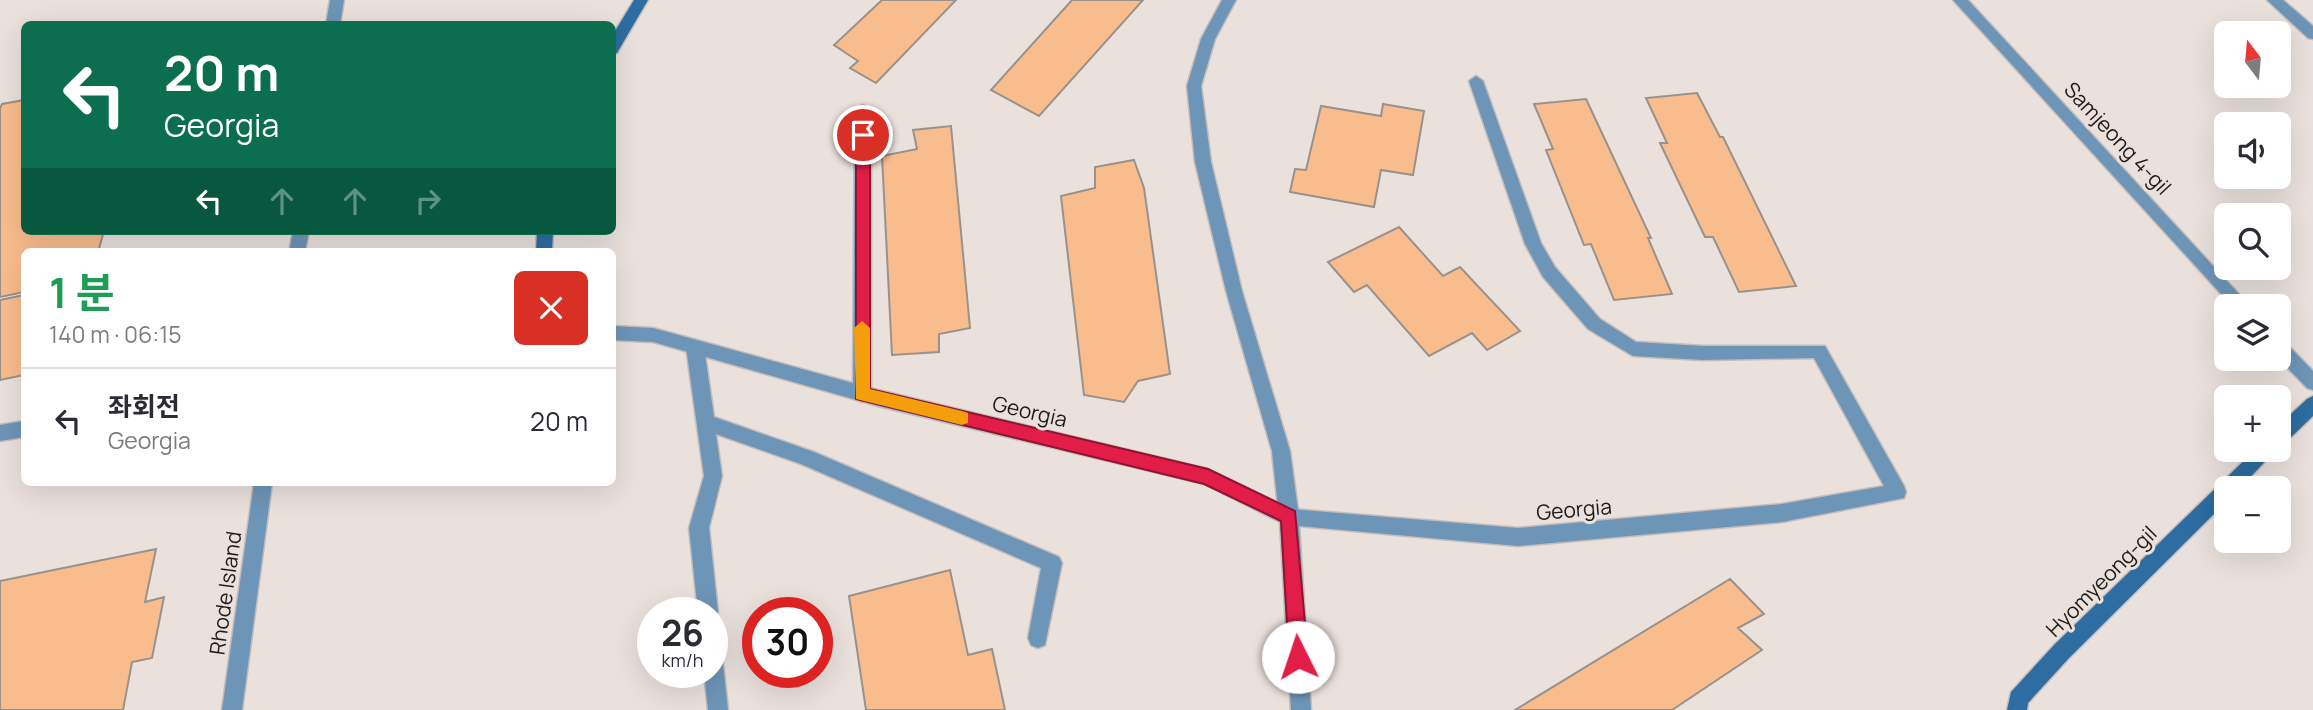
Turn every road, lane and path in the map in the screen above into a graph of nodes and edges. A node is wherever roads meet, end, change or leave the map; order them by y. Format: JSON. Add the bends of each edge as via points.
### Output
{"nodes":[{"id":1,"x":337,"y":0,"type":"edge"},
{"id":2,"x":641,"y":0,"type":"edge"},
{"id":3,"x":1229,"y":0,"type":"edge"},
{"id":4,"x":1959,"y":0,"type":"edge"},
{"id":5,"x":2274,"y":0,"type":"edge"},
{"id":6,"x":334,"y":21,"type":"edge"},
{"id":7,"x":2313,"y":34,"type":"edge"},
{"id":8,"x":616,"y":41,"type":"edge"},
{"id":9,"x":1476,"y":81,"type":"dead end"},
{"id":10,"x":863,"y":110,"type":"dead end"},
{"id":11,"x":2231,"y":294,"type":"edge"},
{"id":12,"x":616,"y":332,"type":"edge"},
{"id":13,"x":695,"y":347,"type":"junction"},
{"id":14,"x":2291,"y":360,"type":"edge"},
{"id":15,"x":2313,"y":383,"type":"edge"},
{"id":16,"x":862,"y":394,"type":"junction"},
{"id":17,"x":2313,"y":404,"type":"edge"},
{"id":18,"x":705,"y":422,"type":"junction"},
{"id":19,"x":2291,"y":425,"type":"edge"},
{"id":20,"x":21,"y":430,"type":"edge"},
{"id":21,"x":0,"y":433,"type":"edge"},
{"id":22,"x":2255,"y":462,"type":"edge"},
{"id":23,"x":2240,"y":476,"type":"edge"},
{"id":24,"x":263,"y":486,"type":"edge"},
{"id":25,"x":2214,"y":502,"type":"edge"},
{"id":26,"x":1289,"y":517,"type":"junction"},
{"id":27,"x":706,"y":597,"type":"edge"},
{"id":28,"x":1038,"y":638,"type":"dead end"},
{"id":29,"x":716,"y":688,"type":"edge"},
{"id":30,"x":232,"y":710,"type":"edge"},
{"id":31,"x":718,"y":710,"type":"edge"},
{"id":32,"x":1301,"y":710,"type":"edge"},
{"id":33,"x":2017,"y":710,"type":"edge"}],
"edges":[{"from":1,"to":6,"type":"street"},
{"from":2,"to":8,"type":"street"},
{"from":3,"to":26,"type":"street","via":[[1208,39],[1194,86],[1203,162],[1234,291],[1281,450]]},
{"from":4,"to":11,"type":"street","name":"Samjeong 4-gil"},
{"from":5,"to":7,"type":"street"},
{"from":9,"to":26,"type":"street","name":"Georgia","via":[[1533,244],[1549,272],[1594,324],[1633,349],[1819,351],[1897,492],[1782,513],[1518,537]]},
{"from":10,"to":16,"type":"street"},
{"from":12,"to":13,"type":"street","name":"Georgia","via":[[653,335]]},
{"from":13,"to":16,"type":"street","name":"Georgia"},
{"from":13,"to":18,"type":"street"},
{"from":14,"to":15,"type":"street"},
{"from":16,"to":26,"type":"street","name":"Georgia","via":[[1208,477]]},
{"from":17,"to":19,"type":"street"},
{"from":18,"to":27,"type":"street","via":[[713,476],[699,528]]},
{"from":18,"to":28,"type":"street","via":[[807,458],[1052,563]]},
{"from":20,"to":21,"type":"street"},
{"from":22,"to":23,"type":"street","name":"Hyomyeong-gil"},
{"from":24,"to":30,"type":"street","name":"Rhode Island"},
{"from":25,"to":33,"type":"street","name":"Hyomyeong-gil","via":[[2062,652],[2018,699]]},
{"from":26,"to":32,"type":"street"},
{"from":29,"to":31,"type":"street"}]}
